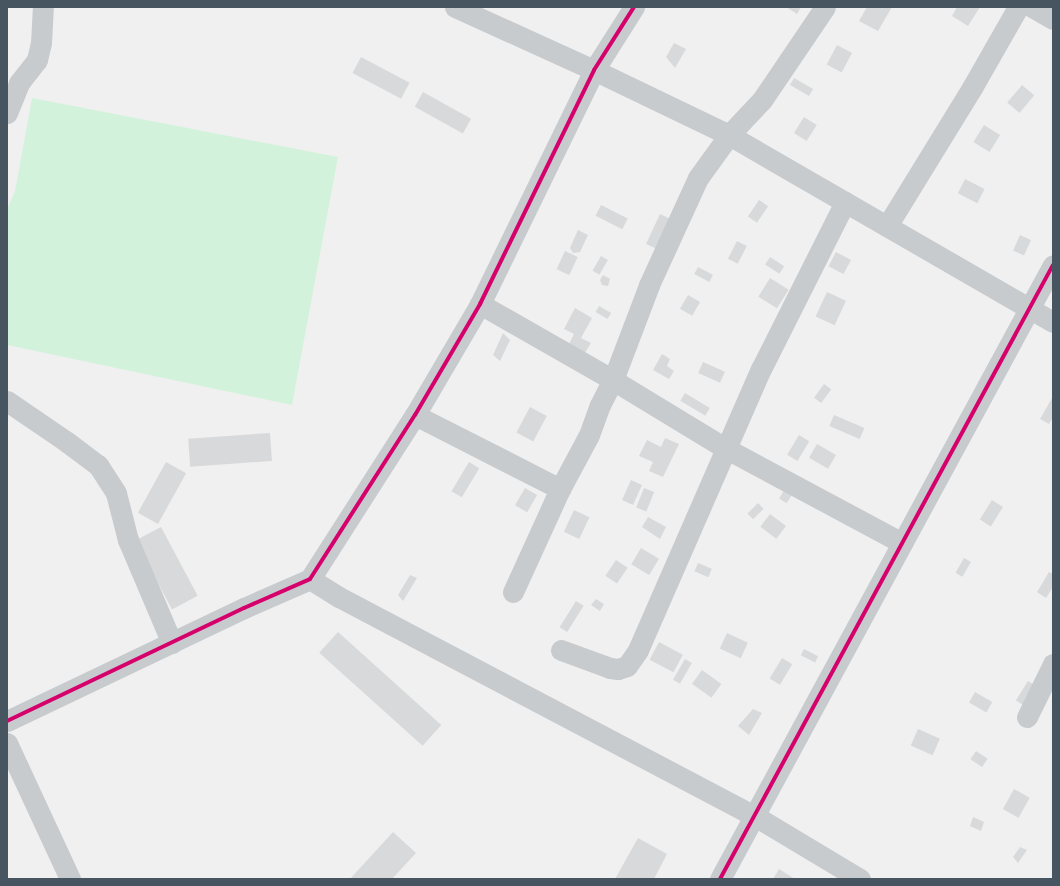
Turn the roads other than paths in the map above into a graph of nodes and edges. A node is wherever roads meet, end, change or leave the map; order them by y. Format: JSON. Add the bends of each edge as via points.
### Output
{"nodes":[{"id":1,"x":43,"y":7,"type":"edge"},
{"id":2,"x":455,"y":7,"type":"edge"},
{"id":3,"x":634,"y":7,"type":"edge"},
{"id":4,"x":825,"y":7,"type":"edge"},
{"id":5,"x":1018,"y":7,"type":"edge"},
{"id":6,"x":1032,"y":7,"type":"edge"},
{"id":7,"x":1053,"y":19,"type":"edge"},
{"id":8,"x":594,"y":70,"type":"junction"},
{"id":9,"x":7,"y":113,"type":"edge"},
{"id":10,"x":729,"y":136,"type":"junction"},
{"id":11,"x":845,"y":202,"type":"junction"},
{"id":12,"x":886,"y":226,"type":"junction"},
{"id":13,"x":1053,"y":265,"type":"edge"},
{"id":14,"x":480,"y":304,"type":"junction"},
{"id":15,"x":1029,"y":307,"type":"junction"},
{"id":16,"x":1053,"y":322,"type":"edge"},
{"id":17,"x":613,"y":380,"type":"junction"},
{"id":18,"x":7,"y":401,"type":"edge"},
{"id":19,"x":415,"y":415,"type":"junction"},
{"id":20,"x":725,"y":448,"type":"junction"},
{"id":21,"x":560,"y":489,"type":"junction"},
{"id":22,"x":902,"y":543,"type":"junction"},
{"id":23,"x":310,"y":579,"type":"junction"},
{"id":24,"x":512,"y":592,"type":"dead end"},
{"id":25,"x":172,"y":643,"type":"junction"},
{"id":26,"x":561,"y":650,"type":"dead end"},
{"id":27,"x":1053,"y":664,"type":"edge"},
{"id":28,"x":1027,"y":717,"type":"dead end"},
{"id":29,"x":7,"y":721,"type":"edge"},
{"id":30,"x":7,"y":743,"type":"edge"},
{"id":31,"x":753,"y":815,"type":"junction"},
{"id":32,"x":70,"y":879,"type":"edge"},
{"id":33,"x":720,"y":879,"type":"edge"},
{"id":34,"x":860,"y":879,"type":"edge"}],
"edges":[{"from":1,"to":9,"type":"street","via":[[41,44],[37,60],[19,83]]},
{"from":2,"to":8,"type":"street"},
{"from":3,"to":8,"type":"street"},
{"from":4,"to":10,"type":"street","via":[[762,100]]},
{"from":5,"to":12,"type":"street","via":[[973,86]]},
{"from":6,"to":7,"type":"street"},
{"from":8,"to":10,"type":"street"},
{"from":8,"to":14,"type":"street"},
{"from":10,"to":11,"type":"street"},
{"from":10,"to":17,"type":"street","via":[[698,178],[649,285]]},
{"from":11,"to":12,"type":"street"},
{"from":11,"to":20,"type":"street","via":[[761,369]]},
{"from":12,"to":15,"type":"street"},
{"from":13,"to":15,"type":"street"},
{"from":14,"to":17,"type":"street"},
{"from":14,"to":19,"type":"street"},
{"from":15,"to":16,"type":"street"},
{"from":15,"to":22,"type":"street"},
{"from":17,"to":20,"type":"street"},
{"from":17,"to":21,"type":"street","via":[[600,405],[589,436]]},
{"from":18,"to":25,"type":"street","via":[[98,465],[116,493],[128,540]]},
{"from":19,"to":21,"type":"street"},
{"from":19,"to":23,"type":"street"},
{"from":20,"to":22,"type":"street"},
{"from":20,"to":26,"type":"street","via":[[641,643],[627,666],[610,668]]},
{"from":21,"to":24,"type":"street"},
{"from":22,"to":31,"type":"street"},
{"from":23,"to":25,"type":"street"},
{"from":23,"to":31,"type":"street"},
{"from":25,"to":29,"type":"street"},
{"from":27,"to":28,"type":"street"},
{"from":30,"to":32,"type":"street"},
{"from":31,"to":33,"type":"street"},
{"from":31,"to":34,"type":"street"}]}
